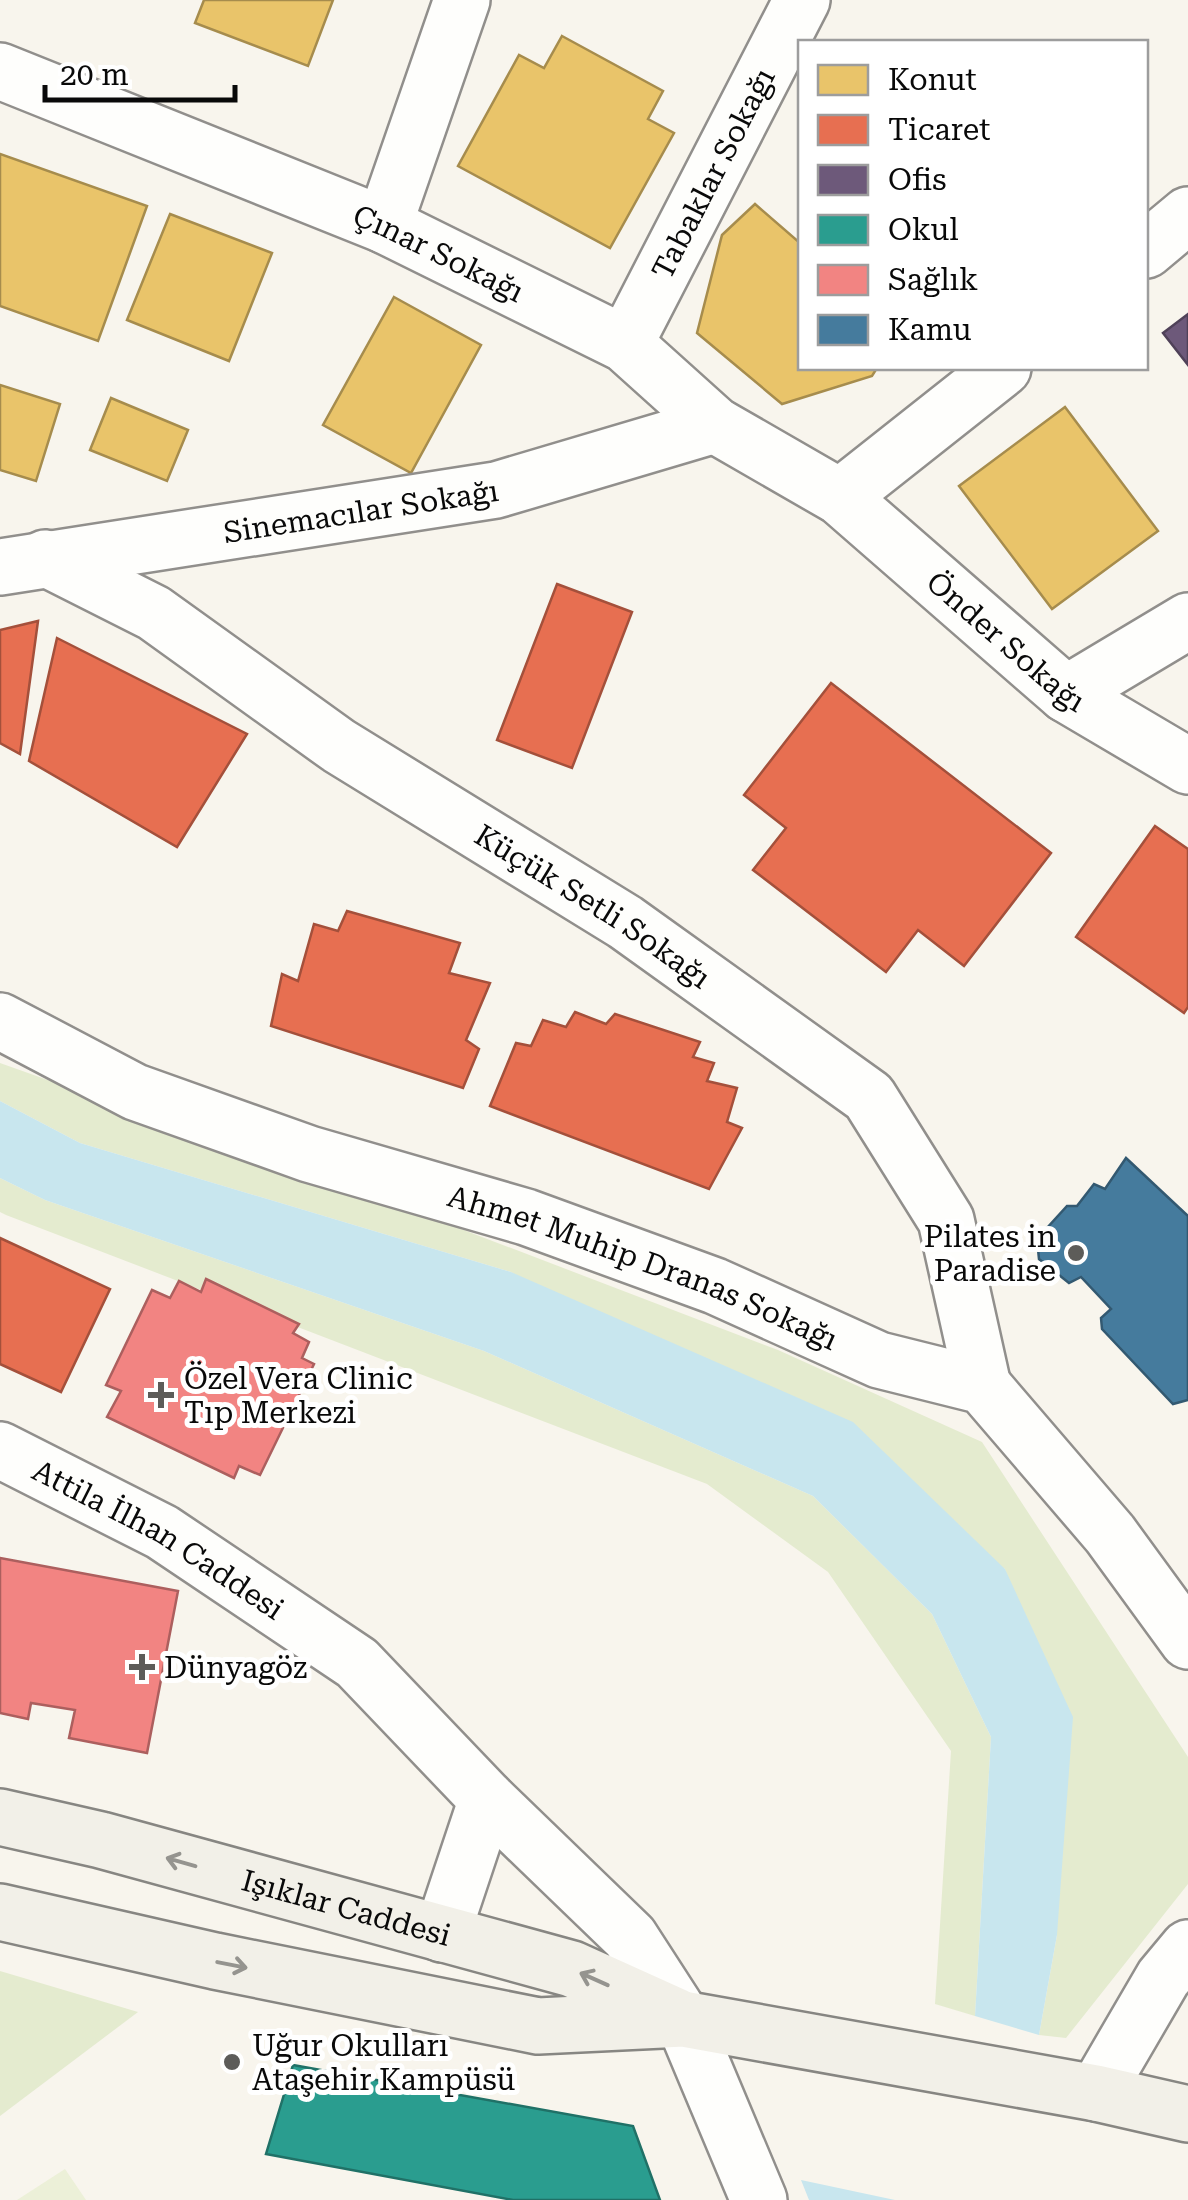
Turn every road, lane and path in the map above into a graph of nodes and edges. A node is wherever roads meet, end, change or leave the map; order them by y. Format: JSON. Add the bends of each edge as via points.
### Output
{"nodes":[{"id":1,"x":462,"y":0,"type":"edge"},
{"id":2,"x":802,"y":0,"type":"edge"},
{"id":3,"x":0,"y":71,"type":"edge"},
{"id":4,"x":1188,"y":216,"type":"edge"},
{"id":5,"x":384,"y":225,"type":"junction"},
{"id":6,"x":1148,"y":248,"type":"edge"},
{"id":7,"x":625,"y":344,"type":"junction"},
{"id":8,"x":1000,"y":370,"type":"edge"},
{"id":9,"x":715,"y":426,"type":"junction"},
{"id":10,"x":840,"y":498,"type":"junction"},
{"id":11,"x":22,"y":563,"type":"edge"},
{"id":12,"x":1188,"y":621,"type":"edge"},
{"id":13,"x":1066,"y":694,"type":"junction"},
{"id":14,"x":1188,"y":766,"type":"edge"},
{"id":15,"x":0,"y":1021,"type":"edge"},
{"id":16,"x":983,"y":1386,"type":"junction"},
{"id":17,"x":0,"y":1450,"type":"edge"},
{"id":18,"x":1188,"y":1641,"type":"edge"},
{"id":19,"x":487,"y":1798,"type":"junction"},
{"id":20,"x":0,"y":1816,"type":"edge"},
{"id":21,"x":0,"y":1912,"type":"edge"},
{"id":22,"x":442,"y":1934,"type":"junction"},
{"id":23,"x":1188,"y":1948,"type":"edge"},
{"id":24,"x":683,"y":2020,"type":"junction"},
{"id":25,"x":1096,"y":2093,"type":"junction"},
{"id":26,"x":1188,"y":2114,"type":"edge"},
{"id":27,"x":759,"y":2200,"type":"edge"}],
"edges":[{"from":1,"to":5,"type":"street"},
{"from":2,"to":7,"type":"street","name":"Tabaklar Sokağı"},
{"from":3,"to":5,"type":"street","name":"Çınar Sokağı"},
{"from":4,"to":6,"type":"street"},
{"from":5,"to":7,"type":"street","name":"Çınar Sokağı"},
{"from":7,"to":9,"type":"street","name":"Çınar Sokağı"},
{"from":8,"to":10,"type":"street"},
{"from":9,"to":10,"type":"street","name":"Çınar Sokağı"},
{"from":9,"to":11,"type":"street","name":"Sinemacılar Sokağı","via":[[496,490]]},
{"from":10,"to":13,"type":"street","name":"Önder Sokağı"},
{"from":11,"to":16,"type":"street","name":"Küçük Setli Sokağı","via":[[154,613],[339,746],[625,922],[869,1098],[946,1220]]},
{"from":12,"to":13,"type":"street"},
{"from":13,"to":14,"type":"street","name":"Önder Sokağı"},
{"from":15,"to":16,"type":"street","name":"Ahmet Muhip Dranas Sokağı","via":[[136,1092],[309,1154],[526,1217],[715,1286],[878,1360]]},
{"from":16,"to":18,"type":"street","via":[[1110,1534]]},
{"from":17,"to":19,"type":"street","name":"Attila İlhan Caddesi","via":[[162,1532],[358,1663]]},
{"from":19,"to":22,"type":"street"},
{"from":19,"to":24,"type":"street","name":"Attila İlhan Caddesi","via":[[630,1938]]},
{"from":22,"to":20,"type":"street","name":"Işıklar Caddesi","one_way":true},
{"from":21,"to":24,"type":"street","name":"Işıklar Caddesi","one_way":true,"via":[[538,2026]]},
{"from":24,"to":22,"type":"street","name":"Işıklar Caddesi","one_way":true,"via":[[572,1969]]},
{"from":23,"to":25,"type":"street","via":[[1163,1978]]},
{"from":24,"to":25,"type":"street","name":"Işıklar Caddesi"},
{"from":24,"to":27,"type":"street","name":"Attila İlhan Caddesi"},
{"from":25,"to":26,"type":"street","name":"Işıklar Caddesi"}]}
